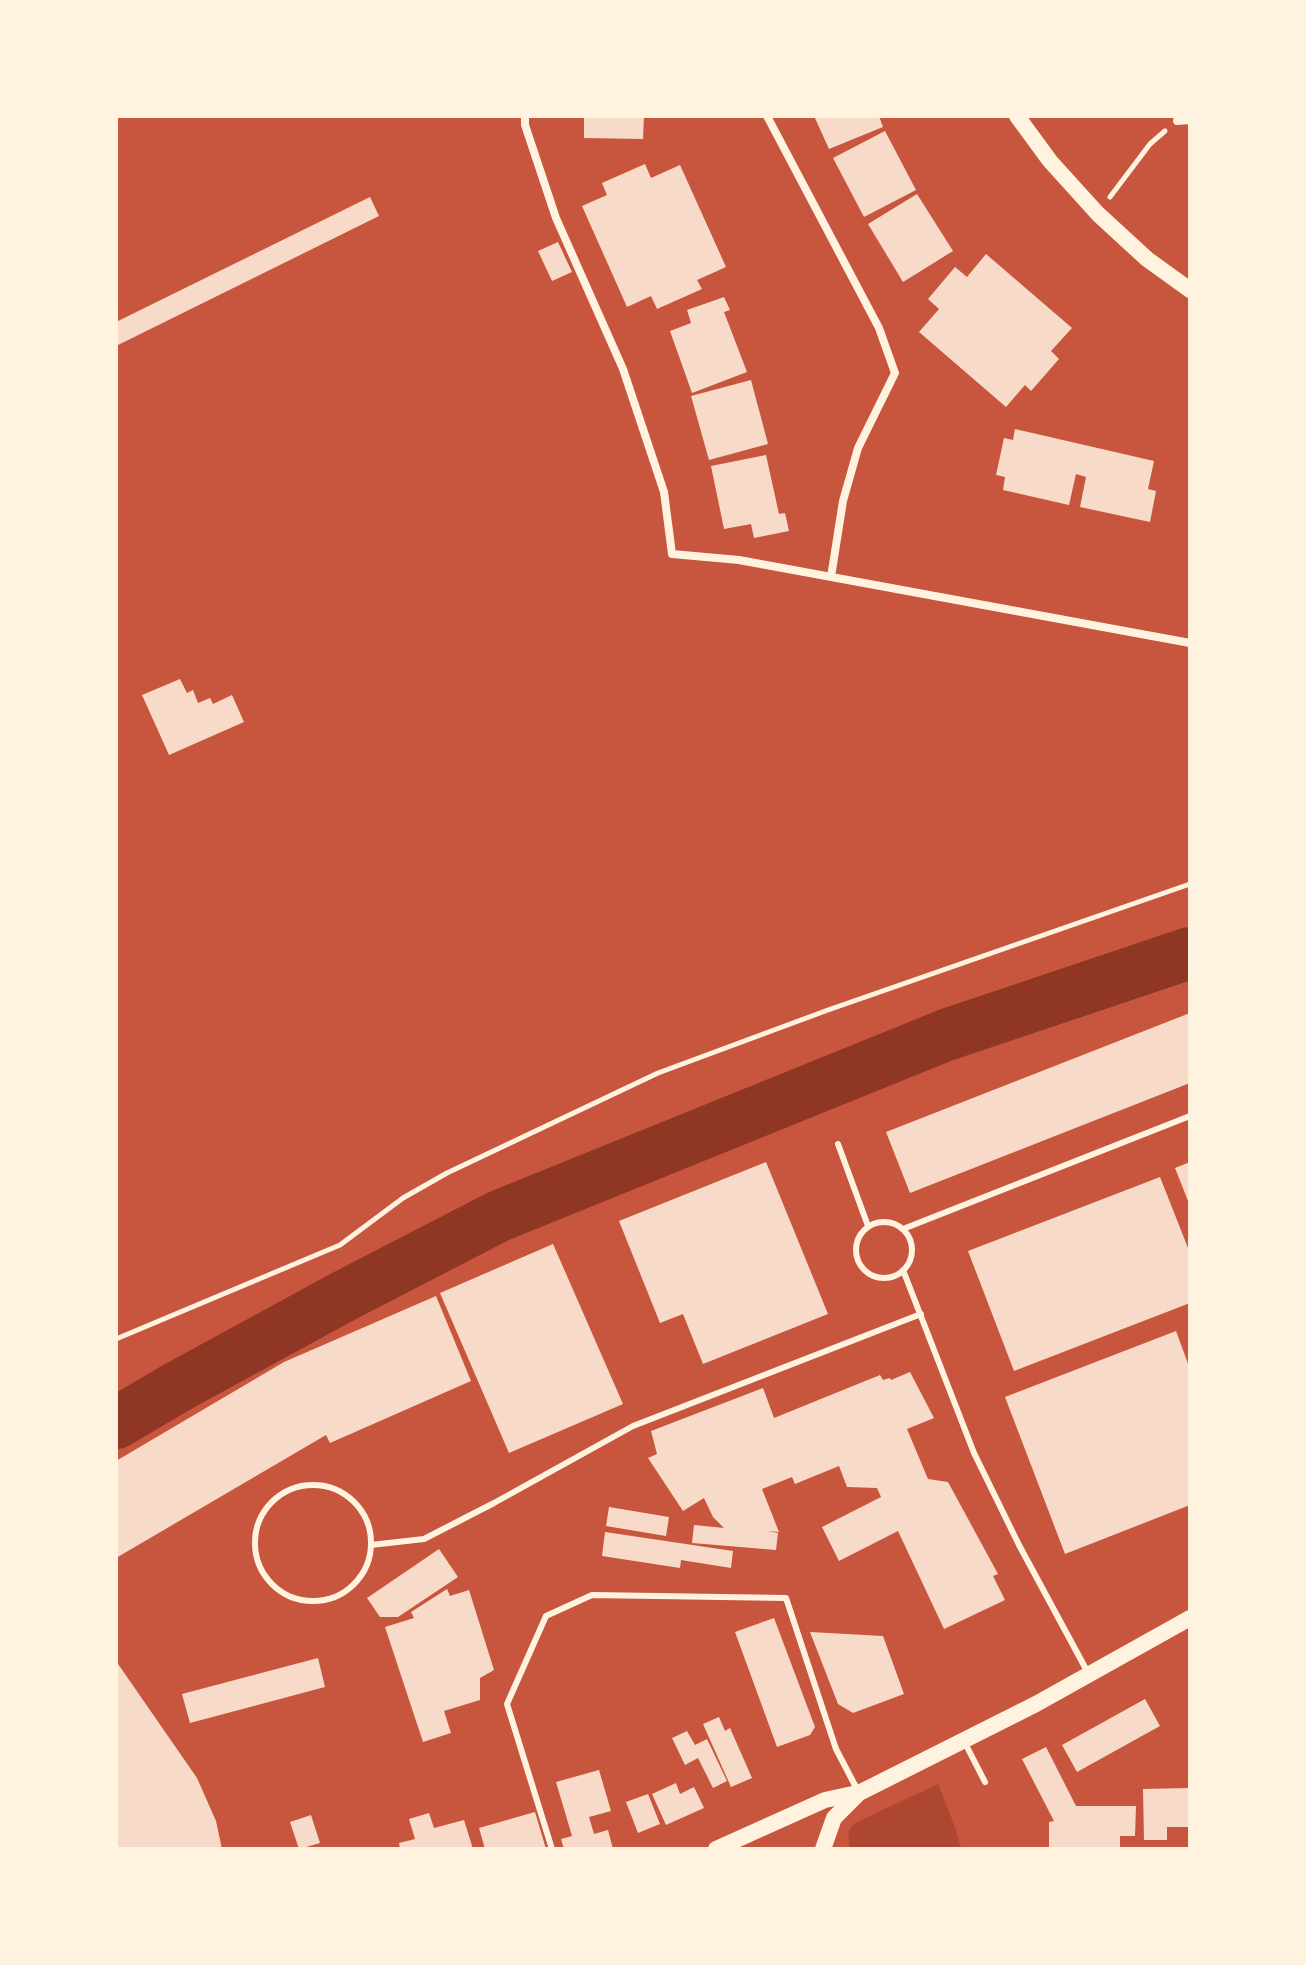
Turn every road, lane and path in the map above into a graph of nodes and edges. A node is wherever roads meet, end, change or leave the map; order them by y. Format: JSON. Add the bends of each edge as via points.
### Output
{"nodes":[{"id":1,"x":525,"y":116,"type":"edge"},
{"id":2,"x":767,"y":116,"type":"edge"},
{"id":3,"x":1017,"y":116,"type":"edge"},
{"id":4,"x":1190,"y":120,"type":"edge"},
{"id":5,"x":1177,"y":121,"type":"joint"},
{"id":6,"x":1098,"y":214,"type":"junction"},
{"id":7,"x":1190,"y":290,"type":"edge"},
{"id":8,"x":831,"y":577,"type":"junction"},
{"id":9,"x":1190,"y":643,"type":"edge"},
{"id":10,"x":1190,"y":884,"type":"edge"},
{"id":11,"x":1190,"y":1116,"type":"edge"},
{"id":12,"x":838,"y":1144,"type":"dead end"},
{"id":13,"x":868,"y":1226,"type":"junction"},
{"id":14,"x":903,"y":1229,"type":"junction"},
{"id":15,"x":903,"y":1270,"type":"junction"},
{"id":16,"x":921,"y":1314,"type":"junction"},
{"id":17,"x":116,"y":1339,"type":"edge"},
{"id":18,"x":371,"y":1545,"type":"junction"},
{"id":19,"x":1190,"y":1618,"type":"edge"},
{"id":20,"x":1089,"y":1675,"type":"junction"},
{"id":21,"x":963,"y":1740,"type":"junction"},
{"id":22,"x":985,"y":1782,"type":"dead end"},
{"id":23,"x":859,"y":1793,"type":"junction"},
{"id":24,"x":748,"y":1841,"type":"edge"},
{"id":25,"x":552,"y":1849,"type":"edge"},
{"id":26,"x":716,"y":1849,"type":"edge"},
{"id":27,"x":823,"y":1849,"type":"edge"}],
"edges":[{"from":1,"to":8,"type":"street","via":[[556,218],[623,369],[664,492],[672,554]]},
{"from":2,"to":8,"type":"street","via":[[879,328],[895,373],[858,448]]},
{"from":3,"to":6,"type":"main road"},
{"from":4,"to":5,"type":"street"},
{"from":5,"to":6,"type":"path","via":[[1150,144]]},
{"from":6,"to":7,"type":"main road"},
{"from":8,"to":9,"type":"street"},
{"from":10,"to":17,"type":"path","via":[[658,1073],[447,1173],[340,1245]]},
{"from":11,"to":14,"type":"lane"},
{"from":12,"to":13,"type":"lane"},
{"from":13,"to":14,"type":"lane","via":[[886,1221]]},
{"from":13,"to":15,"type":"lane","via":[[855,1250],[861,1267],[877,1277]]},
{"from":14,"to":15,"type":"lane","via":[[912,1245]]},
{"from":15,"to":16,"type":"lane"},
{"from":16,"to":18,"type":"lane","via":[[633,1426],[424,1539]]},
{"from":16,"to":20,"type":"lane","via":[[985,1476]]},
{"from":18,"to":18,"type":"lane","via":[[368,1526],[347,1496],[312,1485],[294,1488],[271,1503],[257,1526],[255,1545],[258,1562],[279,1590],[313,1601],[331,1598],[359,1578]]},
{"from":19,"to":20,"type":"main road"},
{"from":20,"to":21,"type":"main road"},
{"from":21,"to":22,"type":"lane"},
{"from":21,"to":23,"type":"main road"},
{"from":23,"to":24,"type":"main road","via":[[825,1800]]},
{"from":23,"to":25,"type":"lane","via":[[836,1749],[786,1598],[592,1595],[546,1616],[507,1704]]},
{"from":23,"to":27,"type":"main road","via":[[834,1818]]},
{"from":24,"to":26,"type":"main road"}]}
